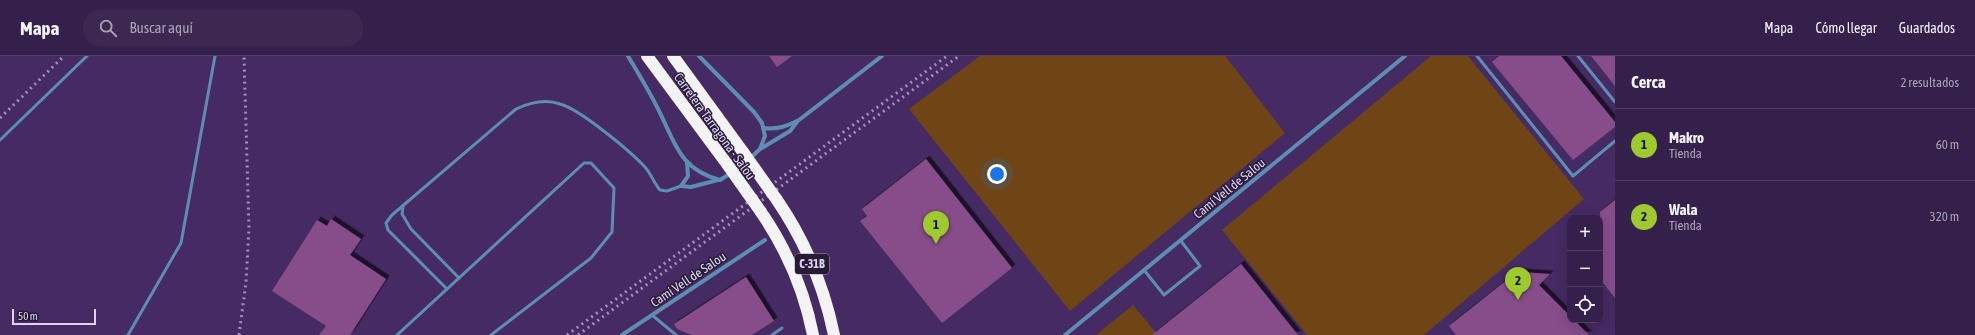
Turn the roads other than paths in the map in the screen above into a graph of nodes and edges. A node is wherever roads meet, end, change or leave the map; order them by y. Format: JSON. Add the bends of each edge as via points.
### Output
{"nodes":[{"id":1,"x":87,"y":56,"type":"edge"},
{"id":2,"x":215,"y":56,"type":"edge"},
{"id":3,"x":628,"y":56,"type":"edge"},
{"id":4,"x":639,"y":56,"type":"edge"},
{"id":5,"x":647,"y":56,"type":"edge"},
{"id":6,"x":673,"y":56,"type":"edge"},
{"id":7,"x":678,"y":56,"type":"edge"},
{"id":8,"x":699,"y":56,"type":"edge"},
{"id":9,"x":882,"y":56,"type":"edge"},
{"id":10,"x":1405,"y":56,"type":"edge"},
{"id":11,"x":1477,"y":56,"type":"edge"},
{"id":12,"x":1578,"y":56,"type":"edge"},
{"id":13,"x":668,"y":84,"type":"junction"},
{"id":14,"x":696,"y":87,"type":"junction"},
{"id":15,"x":1615,"y":102,"type":"edge"},
{"id":16,"x":799,"y":120,"type":"junction"},
{"id":17,"x":763,"y":128,"type":"junction"},
{"id":18,"x":0,"y":140,"type":"edge"},
{"id":19,"x":1615,"y":141,"type":"edge"},
{"id":20,"x":760,"y":149,"type":"junction"},
{"id":21,"x":688,"y":163,"type":"junction"},
{"id":22,"x":720,"y":180,"type":"junction"},
{"id":23,"x":681,"y":186,"type":"junction"},
{"id":24,"x":403,"y":206,"type":"junction"},
{"id":25,"x":765,"y":240,"type":"dead end"},
{"id":26,"x":1180,"y":241,"type":"junction"},
{"id":27,"x":1144,"y":270,"type":"junction"},
{"id":28,"x":458,"y":278,"type":"junction"},
{"id":29,"x":447,"y":290,"type":"junction"},
{"id":30,"x":652,"y":315,"type":"junction"},
{"id":31,"x":782,"y":328,"type":"dead end"},
{"id":32,"x":128,"y":335,"type":"edge"},
{"id":33,"x":397,"y":335,"type":"edge"},
{"id":34,"x":491,"y":335,"type":"edge"},
{"id":35,"x":622,"y":335,"type":"edge"},
{"id":36,"x":676,"y":335,"type":"edge"},
{"id":37,"x":772,"y":335,"type":"edge"},
{"id":38,"x":813,"y":335,"type":"edge"},
{"id":39,"x":834,"y":335,"type":"edge"},
{"id":40,"x":1065,"y":335,"type":"edge"}],
"edges":[{"from":1,"to":18,"type":"lane"},
{"from":2,"to":32,"type":"lane","via":[[181,243]]},
{"from":3,"to":21,"type":"street","via":[[658,108],[677,149]]},
{"from":4,"to":13,"type":"highway"},
{"from":5,"to":13,"type":"highway","name":"Carretera Tarragona - Salou","number":"C-31B"},
{"from":6,"to":14,"type":"highway","name":"Carretera Tarragona - Salou","number":"C-31B"},
{"from":7,"to":14,"type":"highway"},
{"from":8,"to":17,"type":"street","via":[[754,112]]},
{"from":9,"to":16,"type":"street"},
{"from":10,"to":26,"type":"street","name":"Camí Vell de Salou"},
{"from":11,"to":19,"type":"lane","via":[[1573,176]]},
{"from":12,"to":15,"type":"lane"},
{"from":13,"to":38,"type":"highway","name":"Carretera Tarragona - Salou","number":"C-31B","bridge":true,"via":[[771,227],[798,279],[808,307]]},
{"from":14,"to":39,"type":"highway","name":"Carretera Tarragona - Salou","number":"C-31B","bridge":true,"via":[[777,200],[803,242],[828,308]]},
{"from":16,"to":17,"type":"street","via":[[772,130]]},
{"from":16,"to":20,"type":"street","via":[[790,131]]},
{"from":17,"to":20,"type":"street","via":[[765,136]]},
{"from":20,"to":22,"type":"street","via":[[742,166]]},
{"from":21,"to":22,"type":"street","via":[[705,176]]},
{"from":21,"to":23,"type":"street","via":[[688,176]]},
{"from":22,"to":23,"type":"street","via":[[692,187]]},
{"from":23,"to":24,"type":"lane","via":[[667,191],[660,190],[637,159],[576,110],[560,103],[542,102],[516,109]]},
{"from":24,"to":28,"type":"lane","via":[[402,214],[411,229]]},
{"from":24,"to":29,"type":"lane","via":[[386,223],[388,230]]},
{"from":25,"to":30,"type":"street","name":"Camí Vell de Salou"},
{"from":26,"to":27,"type":"street","name":"Camí Vell de Salou"},
{"from":26,"to":27,"type":"lane","via":[[1200,266],[1164,295]]},
{"from":27,"to":40,"type":"street","name":"Camí Vell de Salou"},
{"from":28,"to":29,"type":"lane"},
{"from":28,"to":34,"type":"lane","via":[[584,163],[591,163],[614,188],[612,232],[592,258]]},
{"from":29,"to":33,"type":"lane"},
{"from":30,"to":35,"type":"street","name":"Camí Vell de Salou"},
{"from":30,"to":36,"type":"lane"},
{"from":31,"to":37,"type":"lane"}]}
